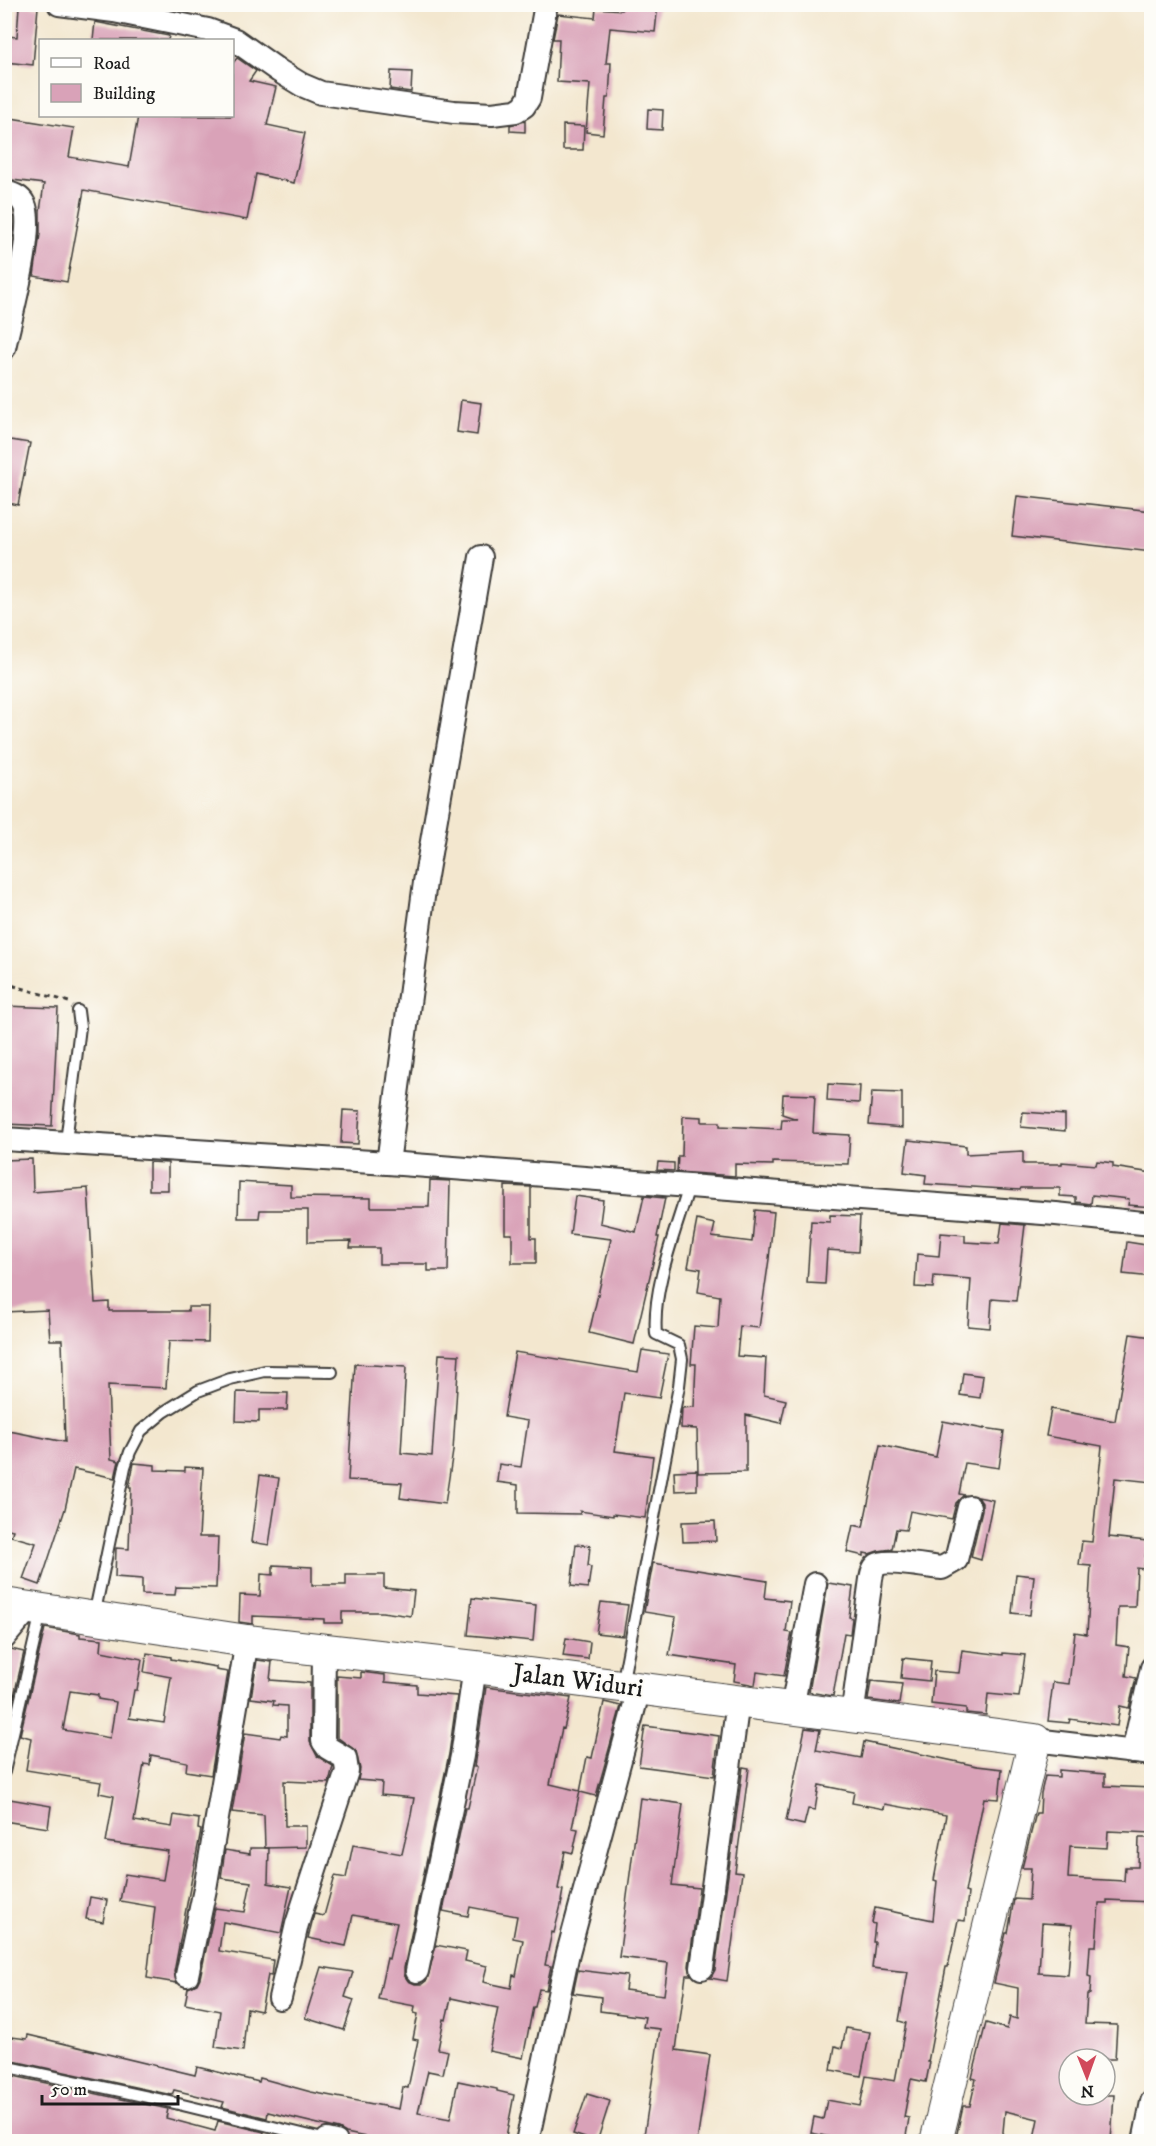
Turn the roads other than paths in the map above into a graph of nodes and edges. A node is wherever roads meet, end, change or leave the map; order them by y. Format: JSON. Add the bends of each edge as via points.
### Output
{"nodes":[{"id":1,"x":59,"y":4,"type":"edge"},
{"id":2,"x":546,"y":4,"type":"edge"},
{"id":3,"x":185,"y":14,"type":"edge"},
{"id":4,"x":232,"y":39,"type":"edge"},
{"id":5,"x":234,"y":40,"type":"edge"},
{"id":6,"x":4,"y":192,"type":"edge"},
{"id":7,"x":4,"y":348,"type":"edge"},
{"id":8,"x":481,"y":557,"type":"dead end"},
{"id":9,"x":78,"y":1011,"type":"road end"},
{"id":10,"x":4,"y":1139,"type":"edge"},
{"id":11,"x":66,"y":1142,"type":"junction"},
{"id":12,"x":388,"y":1162,"type":"junction"},
{"id":13,"x":689,"y":1185,"type":"junction"},
{"id":14,"x":1152,"y":1224,"type":"edge"},
{"id":15,"x":332,"y":1372,"type":"dead end"},
{"id":16,"x":969,"y":1507,"type":"dead end"},
{"id":17,"x":815,"y":1584,"type":"dead end"},
{"id":18,"x":25,"y":1607,"type":"edge"},
{"id":19,"x":94,"y":1616,"type":"junction"},
{"id":20,"x":4,"y":1638,"type":"edge"},
{"id":21,"x":247,"y":1641,"type":"junction"},
{"id":22,"x":324,"y":1649,"type":"junction"},
{"id":23,"x":475,"y":1667,"type":"junction"},
{"id":24,"x":1152,"y":1668,"type":"edge"},
{"id":25,"x":630,"y":1688,"type":"junction"},
{"id":26,"x":738,"y":1701,"type":"junction"},
{"id":27,"x":792,"y":1708,"type":"junction"},
{"id":28,"x":852,"y":1717,"type":"junction"},
{"id":29,"x":1035,"y":1740,"type":"junction"},
{"id":30,"x":1142,"y":1753,"type":"edge"},
{"id":31,"x":4,"y":1772,"type":"edge"},
{"id":32,"x":702,"y":1968,"type":"dead end"},
{"id":33,"x":417,"y":1971,"type":"dead end"},
{"id":34,"x":187,"y":1976,"type":"dead end"},
{"id":35,"x":280,"y":1998,"type":"dead end"},
{"id":36,"x":4,"y":2066,"type":"edge"},
{"id":37,"x":1152,"y":2102,"type":"edge"},
{"id":38,"x":302,"y":2138,"type":"edge"},
{"id":39,"x":4,"y":2140,"type":"edge"},
{"id":40,"x":330,"y":2141,"type":"edge"},
{"id":41,"x":9,"y":2142,"type":"edge"},
{"id":42,"x":527,"y":2142,"type":"edge"},
{"id":43,"x":936,"y":2142,"type":"edge"},
{"id":44,"x":1144,"y":2142,"type":"edge"}],
"edges":[{"from":1,"to":3,"type":"street"},
{"from":2,"to":5,"type":"street","via":[[529,98],[516,111],[492,114],[321,93],[279,71]]},
{"from":3,"to":4,"type":"street","via":[[208,30]]},
{"from":6,"to":7,"type":"street","via":[[15,194],[24,203],[28,217]]},
{"from":8,"to":12,"type":"street","via":[[425,882]]},
{"from":9,"to":11,"type":"lane","via":[[80,1027]]},
{"from":10,"to":11,"type":"street"},
{"from":11,"to":12,"type":"street"},
{"from":12,"to":13,"type":"street"},
{"from":13,"to":14,"type":"street"},
{"from":13,"to":25,"type":"lane","via":[[658,1290],[656,1334],[680,1345],[682,1359]]},
{"from":15,"to":19,"type":"lane","via":[[264,1371],[230,1379],[198,1391],[141,1431],[125,1467]]},
{"from":16,"to":28,"type":"street","via":[[956,1560],[949,1565],[875,1566]]},
{"from":17,"to":27,"type":"street"},
{"from":18,"to":19,"type":"main road","name":"Jalan Widuri"},
{"from":18,"to":20,"type":"street"},
{"from":18,"to":31,"type":"lane"},
{"from":19,"to":21,"type":"main road","name":"Jalan Widuri"},
{"from":21,"to":22,"type":"main road","name":"Jalan Widuri"},
{"from":21,"to":34,"type":"street"},
{"from":22,"to":23,"type":"main road","name":"Jalan Widuri"},
{"from":22,"to":35,"type":"street","via":[[323,1741],[327,1748],[345,1758],[347,1771],[297,1924]]},
{"from":23,"to":25,"type":"main road","name":"Jalan Widuri"},
{"from":23,"to":33,"type":"street","via":[[462,1756]]},
{"from":24,"to":30,"type":"street"},
{"from":25,"to":26,"type":"main road","name":"Jalan Widuri"},
{"from":25,"to":42,"type":"street"},
{"from":26,"to":27,"type":"main road","name":"Jalan Widuri"},
{"from":26,"to":32,"type":"street"},
{"from":27,"to":28,"type":"main road","name":"Jalan Widuri"},
{"from":28,"to":29,"type":"main road","name":"Jalan Widuri"},
{"from":29,"to":30,"type":"street","name":"Jalan Widuri"},
{"from":29,"to":43,"type":"main road"},
{"from":36,"to":38,"type":"lane","via":[[162,2100]]},
{"from":37,"to":44,"type":"street"},
{"from":38,"to":40,"type":"lane"},
{"from":39,"to":41,"type":"lane"}]}
